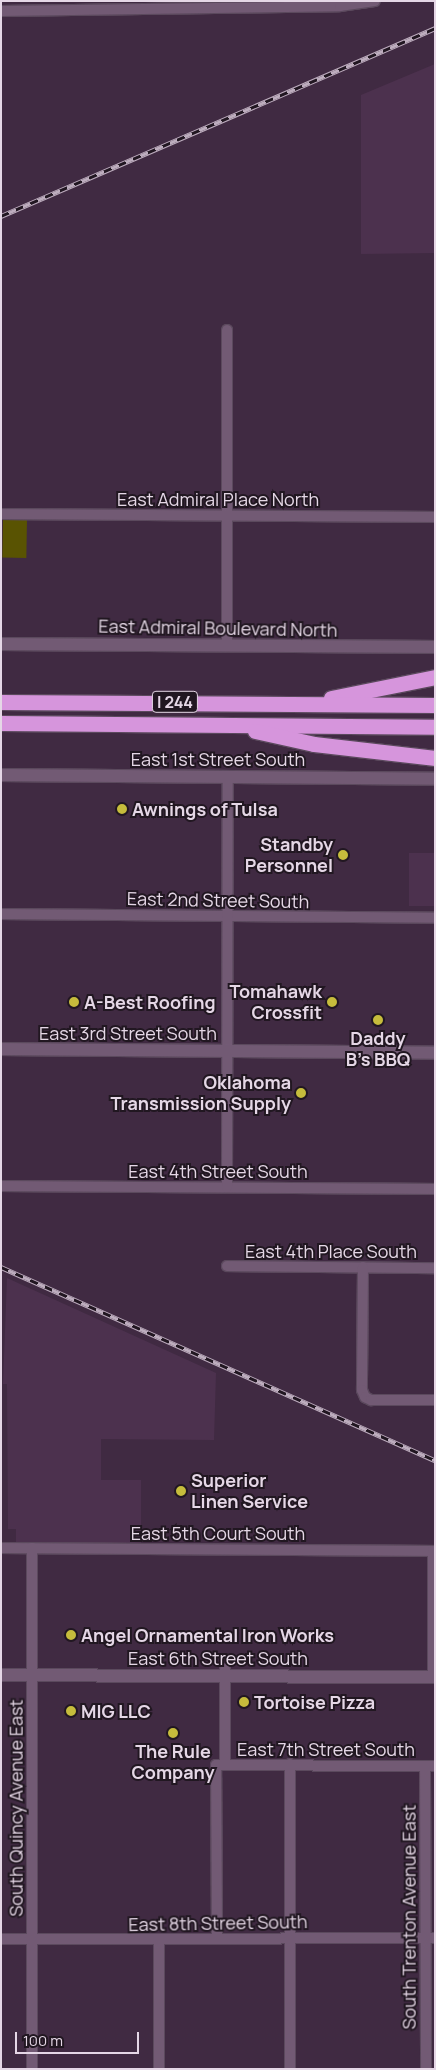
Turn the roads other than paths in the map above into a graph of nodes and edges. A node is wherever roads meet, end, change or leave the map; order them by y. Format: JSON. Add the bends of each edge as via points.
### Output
{"nodes":[{"id":1,"x":376,"y":1,"type":"edge"},
{"id":2,"x":188,"y":4,"type":"edge"},
{"id":3,"x":340,"y":4,"type":"edge"},
{"id":4,"x":51,"y":6,"type":"edge"},
{"id":5,"x":1,"y":11,"type":"edge"},
{"id":6,"x":227,"y":330,"type":"dead end"},
{"id":7,"x":1,"y":514,"type":"edge"},
{"id":8,"x":228,"y":516,"type":"junction"},
{"id":9,"x":435,"y":517,"type":"edge"},
{"id":10,"x":1,"y":644,"type":"edge"},
{"id":11,"x":227,"y":645,"type":"junction"},
{"id":12,"x":435,"y":647,"type":"edge"},
{"id":13,"x":435,"y":677,"type":"edge"},
{"id":14,"x":1,"y":696,"type":"edge"},
{"id":15,"x":1,"y":702,"type":"edge"},
{"id":16,"x":45,"y":702,"type":"junction"},
{"id":17,"x":305,"y":704,"type":"junction"},
{"id":18,"x":435,"y":705,"type":"edge"},
{"id":19,"x":1,"y":723,"type":"edge"},
{"id":20,"x":224,"y":724,"type":"junction"},
{"id":21,"x":435,"y":727,"type":"edge"},
{"id":22,"x":435,"y":758,"type":"edge"},
{"id":23,"x":1,"y":775,"type":"edge"},
{"id":24,"x":228,"y":777,"type":"junction"},
{"id":25,"x":435,"y":779,"type":"edge"},
{"id":26,"x":1,"y":914,"type":"edge"},
{"id":27,"x":228,"y":916,"type":"junction"},
{"id":28,"x":435,"y":918,"type":"edge"},
{"id":29,"x":1,"y":1049,"type":"edge"},
{"id":30,"x":227,"y":1051,"type":"junction"},
{"id":31,"x":435,"y":1053,"type":"edge"},
{"id":32,"x":1,"y":1186,"type":"edge"},
{"id":33,"x":227,"y":1187,"type":"junction"},
{"id":34,"x":435,"y":1189,"type":"edge"},
{"id":35,"x":226,"y":1266,"type":"dead end"},
{"id":36,"x":363,"y":1267,"type":"junction"},
{"id":37,"x":435,"y":1268,"type":"edge"},
{"id":38,"x":435,"y":1400,"type":"edge"},
{"id":39,"x":1,"y":1548,"type":"edge"},
{"id":40,"x":32,"y":1548,"type":"junction"},
{"id":41,"x":434,"y":1551,"type":"edge"},
{"id":42,"x":225,"y":1672,"type":"junction"},
{"id":43,"x":1,"y":1675,"type":"edge"},
{"id":44,"x":33,"y":1675,"type":"junction"},
{"id":45,"x":434,"y":1677,"type":"edge"},
{"id":46,"x":290,"y":1764,"type":"junction"},
{"id":47,"x":220,"y":1765,"type":"junction"},
{"id":48,"x":430,"y":1766,"type":"edge"},
{"id":49,"x":290,"y":1937,"type":"junction"},
{"id":50,"x":217,"y":1938,"type":"junction"},
{"id":51,"x":430,"y":1938,"type":"edge"},
{"id":52,"x":1,"y":1939,"type":"edge"},
{"id":53,"x":33,"y":1939,"type":"junction"},
{"id":54,"x":159,"y":1940,"type":"junction"},
{"id":55,"x":32,"y":2069,"type":"edge"},
{"id":56,"x":159,"y":2069,"type":"edge"},
{"id":57,"x":290,"y":2069,"type":"edge"},
{"id":58,"x":426,"y":2069,"type":"edge"}],
"edges":[{"from":1,"to":3,"type":"street"},
{"from":2,"to":3,"type":"street"},
{"from":2,"to":4,"type":"street"},
{"from":4,"to":5,"type":"street"},
{"from":6,"to":8,"type":"street"},
{"from":7,"to":8,"type":"street","name":"East Admiral Place North"},
{"from":8,"to":9,"type":"street","name":"East Admiral Place North"},
{"from":8,"to":11,"type":"street"},
{"from":10,"to":11,"type":"main road","name":"East Admiral Boulevard North"},
{"from":11,"to":12,"type":"main road","name":"East Admiral Boulevard North"},
{"from":13,"to":17,"type":"highway"},
{"from":14,"to":16,"type":"highway","number":"I 244"},
{"from":15,"to":16,"type":"highway"},
{"from":16,"to":17,"type":"highway","number":"I 244"},
{"from":17,"to":18,"type":"highway","number":"I 244"},
{"from":19,"to":20,"type":"highway","number":"I 244"},
{"from":20,"to":21,"type":"highway","number":"I 244"},
{"from":20,"to":22,"type":"highway","via":[[314,744]]},
{"from":23,"to":24,"type":"main road","name":"East 1st Street South"},
{"from":24,"to":25,"type":"main road","name":"East 1st Street South"},
{"from":24,"to":27,"type":"street"},
{"from":26,"to":27,"type":"street","name":"East 2nd Street South"},
{"from":27,"to":28,"type":"street","name":"East 2nd Street South"},
{"from":27,"to":30,"type":"street"},
{"from":29,"to":30,"type":"main road","name":"East 3rd Street South"},
{"from":30,"to":31,"type":"main road","name":"East 3rd Street South"},
{"from":30,"to":33,"type":"street"},
{"from":32,"to":33,"type":"street","name":"East 4th Street South"},
{"from":33,"to":34,"type":"street","name":"East 4th Street South"},
{"from":35,"to":36,"type":"street","name":"East 4th Place South"},
{"from":36,"to":37,"type":"street","name":"East 4th Place South"},
{"from":36,"to":38,"type":"street","via":[[362,1390],[365,1397],[371,1400]]},
{"from":39,"to":40,"type":"street","name":"East 5th Court South"},
{"from":40,"to":41,"type":"street","name":"East 5th Court South"},
{"from":40,"to":44,"type":"street","name":"South Quincy Avenue East"},
{"from":41,"to":45,"type":"street"},
{"from":42,"to":44,"type":"main road","name":"East 6th Street South"},
{"from":42,"to":45,"type":"main road","name":"East 6th Street South"},
{"from":42,"to":47,"type":"street"},
{"from":43,"to":44,"type":"main road","name":"East 6th Street South"},
{"from":44,"to":53,"type":"street","name":"South Quincy Avenue East"},
{"from":46,"to":47,"type":"street","name":"East 7th Street South"},
{"from":46,"to":48,"type":"street","name":"East 7th Street South"},
{"from":46,"to":49,"type":"street"},
{"from":47,"to":50,"type":"street"},
{"from":48,"to":51,"type":"street","name":"South Trenton Avenue East"},
{"from":49,"to":50,"type":"street","name":"East 8th Street South"},
{"from":49,"to":51,"type":"street","name":"East 8th Street South"},
{"from":49,"to":57,"type":"street"},
{"from":50,"to":54,"type":"street","name":"East 8th Street South"},
{"from":51,"to":58,"type":"street","name":"South Trenton Avenue East"},
{"from":52,"to":53,"type":"street","name":"East 8th Street South"},
{"from":53,"to":54,"type":"street","name":"East 8th Street South"},
{"from":53,"to":55,"type":"street","name":"South Quincy Avenue East"},
{"from":54,"to":56,"type":"street"}]}
